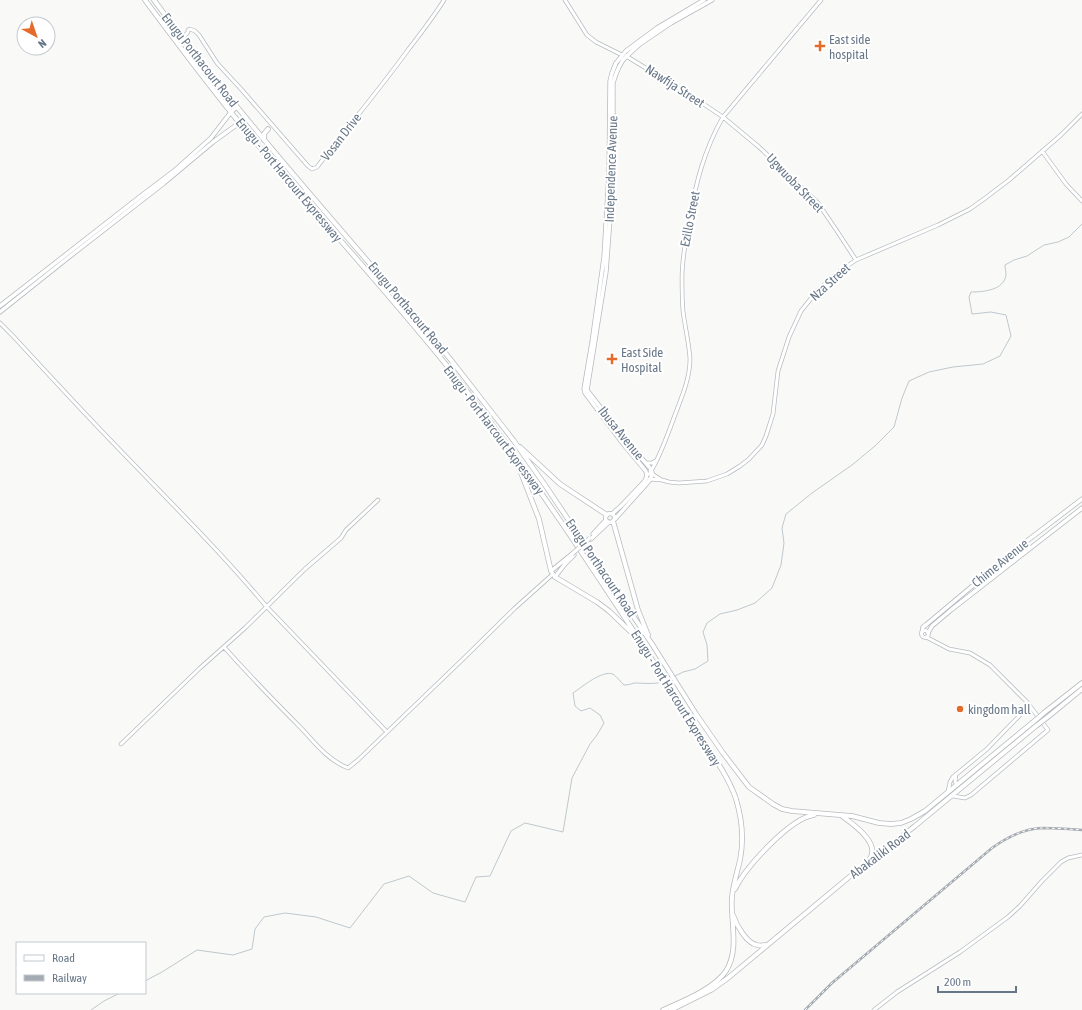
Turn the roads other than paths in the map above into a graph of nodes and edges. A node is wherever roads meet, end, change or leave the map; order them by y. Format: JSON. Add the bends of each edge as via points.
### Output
{"nodes":[{"id":1,"x":145,"y":0,"type":"edge"},
{"id":2,"x":154,"y":0,"type":"edge"},
{"id":3,"x":444,"y":0,"type":"edge"},
{"id":4,"x":565,"y":0,"type":"edge"},
{"id":5,"x":704,"y":0,"type":"edge"},
{"id":6,"x":711,"y":0,"type":"edge"},
{"id":7,"x":820,"y":0,"type":"edge"},
{"id":8,"x":159,"y":7,"type":"junction"},
{"id":9,"x":153,"y":11,"type":"junction"},
{"id":10,"x":670,"y":21,"type":"junction"},
{"id":11,"x":182,"y":39,"type":"junction"},
{"id":12,"x":624,"y":55,"type":"junction"},
{"id":13,"x":236,"y":107,"type":"junction"},
{"id":14,"x":231,"y":112,"type":"junction"},
{"id":15,"x":1082,"y":114,"type":"edge"},
{"id":16,"x":723,"y":117,"type":"junction"},
{"id":17,"x":246,"y":118,"type":"junction"},
{"id":18,"x":240,"y":123,"type":"junction"},
{"id":19,"x":268,"y":129,"type":"dead end"},
{"id":20,"x":264,"y":140,"type":"junction"},
{"id":21,"x":1042,"y":151,"type":"junction"},
{"id":22,"x":1082,"y":201,"type":"edge"},
{"id":23,"x":856,"y":260,"type":"junction"},
{"id":24,"x":0,"y":306,"type":"edge"},
{"id":25,"x":0,"y":312,"type":"edge"},
{"id":26,"x":0,"y":323,"type":"edge"},
{"id":27,"x":585,"y":388,"type":"junction"},
{"id":28,"x":514,"y":441,"type":"junction"},
{"id":29,"x":513,"y":452,"type":"junction"},
{"id":30,"x":657,"y":460,"type":"junction"},
{"id":31,"x":646,"y":463,"type":"junction"},
{"id":32,"x":646,"y":473,"type":"junction"},
{"id":33,"x":651,"y":473,"type":"junction"},
{"id":34,"x":648,"y":479,"type":"junction"},
{"id":35,"x":662,"y":480,"type":"junction"},
{"id":36,"x":1082,"y":499,"type":"edge"},
{"id":37,"x":378,"y":500,"type":"dead end"},
{"id":38,"x":1082,"y":508,"type":"edge"},
{"id":39,"x":610,"y":520,"type":"junction"},
{"id":40,"x":573,"y":555,"type":"junction"},
{"id":41,"x":553,"y":574,"type":"junction"},
{"id":42,"x":266,"y":606,"type":"junction"},
{"id":43,"x":922,"y":632,"type":"junction"},
{"id":44,"x":927,"y":635,"type":"junction"},
{"id":45,"x":637,"y":636,"type":"junction"},
{"id":46,"x":652,"y":644,"type":"junction"},
{"id":47,"x":224,"y":647,"type":"junction"},
{"id":48,"x":1082,"y":682,"type":"edge"},
{"id":49,"x":1082,"y":689,"type":"edge"},
{"id":50,"x":1030,"y":707,"type":"junction"},
{"id":51,"x":1047,"y":714,"type":"junction"},
{"id":52,"x":1034,"y":725,"type":"junction"},
{"id":53,"x":387,"y":732,"type":"junction"},
{"id":54,"x":121,"y":744,"type":"dead end"},
{"id":55,"x":956,"y":774,"type":"junction"},
{"id":56,"x":957,"y":784,"type":"junction"},
{"id":57,"x":948,"y":792,"type":"junction"},
{"id":58,"x":958,"y":794,"type":"junction"},
{"id":59,"x":822,"y":813,"type":"junction"},
{"id":60,"x":841,"y":815,"type":"junction"},
{"id":61,"x":901,"y":823,"type":"joint"},
{"id":62,"x":1082,"y":855,"type":"edge"},
{"id":63,"x":864,"y":864,"type":"junction"},
{"id":64,"x":732,"y":897,"type":"junction"},
{"id":65,"x":732,"y":911,"type":"junction"},
{"id":66,"x":768,"y":945,"type":"junction"},
{"id":67,"x":663,"y":1010,"type":"edge"},
{"id":68,"x":671,"y":1010,"type":"edge"},
{"id":69,"x":874,"y":1010,"type":"edge"}],
"edges":[{"from":1,"to":9,"type":"highway","name":"Enugu - Port Harcourt Expressway"},
{"from":2,"to":8,"type":"highway","name":"Enugu Porthacourt Road"},
{"from":3,"to":11,"type":"street","name":"Vosan Drive","via":[[391,73],[317,167],[312,169],[217,63],[196,33],[190,29]]},
{"from":4,"to":12,"type":"street","name":"Nawfija Street","via":[[587,35]]},
{"from":5,"to":10,"type":"main road","name":"Independence Avenue"},
{"from":6,"to":10,"type":"main road","name":"Independence Avenue"},
{"from":7,"to":16,"type":"street","name":"Ezillo Street"},
{"from":8,"to":9,"type":"highway"},
{"from":8,"to":11,"type":"highway","name":"Enugu Porthacourt Road"},
{"from":9,"to":14,"type":"highway","name":"Enugu - Port Harcourt Expressway"},
{"from":10,"to":12,"type":"main road","name":"Independence Avenue","via":[[646,35]]},
{"from":11,"to":13,"type":"highway","name":"Enugu Porthacourt Road"},
{"from":12,"to":16,"type":"street","name":"Nawfija Street"},
{"from":12,"to":27,"type":"main road","name":"Independence Avenue","via":[[616,63],[609,87],[604,257],[597,321]]},
{"from":13,"to":14,"type":"main road"},
{"from":13,"to":17,"type":"highway","name":"Enugu Porthacourt Road"},
{"from":14,"to":18,"type":"highway","name":"Enugu - Port Harcourt Expressway"},
{"from":14,"to":24,"type":"main road","via":[[211,138],[178,168]]},
{"from":15,"to":21,"type":"street","name":"Nza Street"},
{"from":16,"to":23,"type":"street","name":"Ugwuoba Street","via":[[768,154],[818,204]]},
{"from":16,"to":30,"type":"street","name":"Ezillo Street","via":[[711,138],[700,172],[684,249],[682,301],[689,343],[688,374],[682,397]]},
{"from":17,"to":18,"type":"main road"},
{"from":17,"to":20,"type":"highway","name":"Enugu Porthacourt Road"},
{"from":18,"to":25,"type":"main road"},
{"from":18,"to":29,"type":"highway","name":"Enugu - Port Harcourt Expressway","via":[[438,354]]},
{"from":19,"to":20,"type":"highway","via":[[264,134]]},
{"from":20,"to":28,"type":"highway","name":"Enugu Porthacourt Road","via":[[429,333]]},
{"from":21,"to":22,"type":"street"},
{"from":21,"to":23,"type":"street","name":"Nza Street","via":[[999,188],[970,208],[938,225]]},
{"from":23,"to":35,"type":"street","name":"Nza Street","via":[[817,291],[798,317],[779,368],[770,425],[757,452],[734,470],[714,479],[679,483]]},
{"from":26,"to":42,"type":"street","via":[[180,511]]},
{"from":27,"to":31,"type":"main road","name":"Ibusa Avenue"},
{"from":27,"to":32,"type":"main road","name":"Ibusa Avenue","via":[[585,393]]},
{"from":28,"to":39,"type":"highway","via":[[560,484]]},
{"from":28,"to":46,"type":"highway","name":"Enugu Porthacourt Road"},
{"from":29,"to":41,"type":"highway","via":[[539,518]]},
{"from":29,"to":45,"type":"highway","name":"Enugu - Port Harcourt Expressway"},
{"from":30,"to":31,"type":"street"},
{"from":30,"to":33,"type":"street","name":"Ezillo Street"},
{"from":31,"to":33,"type":"main road","name":"Ibusa Avenue"},
{"from":32,"to":33,"type":"street"},
{"from":32,"to":34,"type":"main road"},
{"from":33,"to":34,"type":"main road","name":"Ibusa Avenue"},
{"from":33,"to":35,"type":"street"},
{"from":34,"to":35,"type":"street","name":"Nza Street"},
{"from":34,"to":39,"type":"main road"},
{"from":34,"to":39,"type":"main road","via":[[625,503],[609,514]]},
{"from":36,"to":43,"type":"main road","name":"Chime Avenue","via":[[926,624]]},
{"from":37,"to":42,"type":"street","via":[[341,538]]},
{"from":38,"to":44,"type":"main road","name":"Chime Avenue","via":[[951,610],[932,626]]},
{"from":39,"to":40,"type":"main road","bridge":true},
{"from":39,"to":46,"type":"highway","via":[[638,610]]},
{"from":40,"to":41,"type":"main road"},
{"from":40,"to":41,"type":"main road"},
{"from":41,"to":45,"type":"highway","via":[[597,602]]},
{"from":41,"to":53,"type":"street"},
{"from":42,"to":47,"type":"street"},
{"from":42,"to":53,"type":"street"},
{"from":43,"to":44,"type":"street","via":[[925,631]]},
{"from":43,"to":44,"type":"street","via":[[922,636]]},
{"from":44,"to":50,"type":"street","via":[[949,649],[970,653],[990,665]]},
{"from":45,"to":64,"type":"highway","name":"Enugu - Port Harcourt Expressway","via":[[714,756],[735,796],[743,840]]},
{"from":46,"to":59,"type":"highway","name":"Enugu Porthacourt Road","via":[[692,708],[749,787],[782,809]]},
{"from":47,"to":53,"type":"street","via":[[264,691],[340,765],[348,768]]},
{"from":47,"to":54,"type":"street"},
{"from":48,"to":51,"type":"highway","name":"Abakaliki Road"},
{"from":49,"to":51,"type":"highway","name":"Abakaliki Road"},
{"from":50,"to":55,"type":"street","via":[[987,749]]},
{"from":50,"to":58,"type":"street","via":[[1048,730],[968,797]]},
{"from":51,"to":52,"type":"highway","name":"Abakaliki Road","bridge":true},
{"from":52,"to":56,"type":"highway","name":"Abakaliki Road"},
{"from":52,"to":58,"type":"highway","name":"Abakaliki Road"},
{"from":55,"to":56,"type":"street"},
{"from":55,"to":57,"type":"street","via":[[950,782]]},
{"from":56,"to":57,"type":"highway","name":"Abakaliki Road"},
{"from":57,"to":61,"type":"highway","name":"Abakaliki Road","via":[[911,820]]},
{"from":58,"to":63,"type":"highway","name":"Abakaliki Road"},
{"from":59,"to":60,"type":"highway","name":"Enugu Porthacourt Road"},
{"from":59,"to":64,"type":"highway","via":[[803,817],[783,832],[742,876]]},
{"from":60,"to":61,"type":"highway","name":"Enugu Porthacourt Road","via":[[891,824]]},
{"from":60,"to":63,"type":"highway","via":[[857,826],[870,842],[872,854]]},
{"from":62,"to":69,"type":"street","via":[[1061,862],[1008,917]]},
{"from":63,"to":66,"type":"highway","name":"Abakaliki Road"},
{"from":64,"to":65,"type":"highway","name":"Enugu - Port Harcourt Expressway"},
{"from":65,"to":66,"type":"highway","via":[[748,939],[756,945]]},
{"from":65,"to":67,"type":"highway","name":"Enugu - Port Harcourt Expressway","via":[[734,948],[726,971],[704,990]]},
{"from":66,"to":68,"type":"highway","name":"Abakaliki Road","via":[[719,985]]}]}
